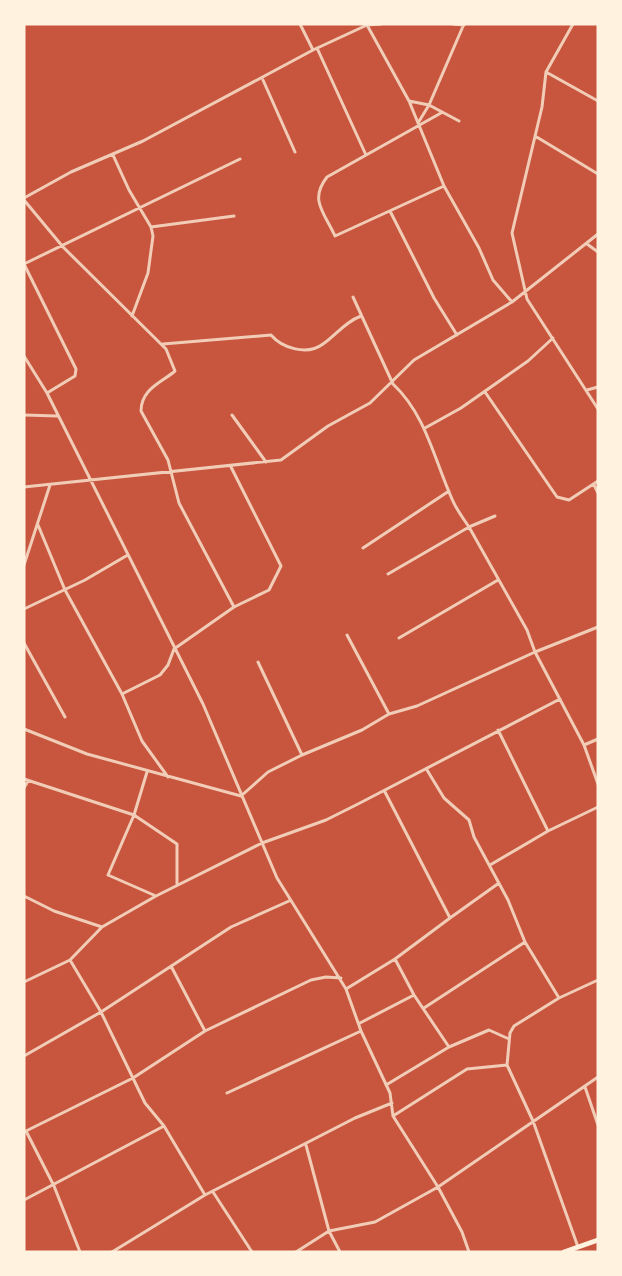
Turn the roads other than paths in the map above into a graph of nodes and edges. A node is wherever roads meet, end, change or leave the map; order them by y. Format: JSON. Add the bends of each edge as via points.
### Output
{"nodes":[{"id":1,"x":300,"y":24,"type":"edge"},
{"id":2,"x":381,"y":24,"type":"edge"},
{"id":3,"x":453,"y":24,"type":"edge"},
{"id":4,"x":464,"y":24,"type":"edge"},
{"id":5,"x":573,"y":24,"type":"edge"},
{"id":6,"x":367,"y":25,"type":"edge"},
{"id":7,"x":315,"y":49,"type":"junction"},
{"id":8,"x":546,"y":72,"type":"junction"},
{"id":9,"x":262,"y":79,"type":"junction"},
{"id":10,"x":409,"y":101,"type":"junction"},
{"id":11,"x":598,"y":101,"type":"edge"},
{"id":12,"x":429,"y":105,"type":"junction"},
{"id":13,"x":441,"y":113,"type":"junction"},
{"id":14,"x":459,"y":121,"type":"dead end"},
{"id":15,"x":418,"y":126,"type":"junction"},
{"id":16,"x":535,"y":136,"type":"junction"},
{"id":17,"x":295,"y":152,"type":"dead end"},
{"id":18,"x":112,"y":154,"type":"junction"},
{"id":19,"x":366,"y":154,"type":"junction"},
{"id":20,"x":240,"y":159,"type":"dead end"},
{"id":21,"x":598,"y":174,"type":"edge"},
{"id":22,"x":444,"y":186,"type":"junction"},
{"id":23,"x":24,"y":199,"type":"edge"},
{"id":24,"x":139,"y":209,"type":"junction"},
{"id":25,"x":390,"y":212,"type":"junction"},
{"id":26,"x":234,"y":216,"type":"dead end"},
{"id":27,"x":151,"y":227,"type":"junction"},
{"id":28,"x":598,"y":234,"type":"edge"},
{"id":29,"x":587,"y":244,"type":"junction"},
{"id":30,"x":63,"y":247,"type":"junction"},
{"id":31,"x":598,"y":252,"type":"edge"},
{"id":32,"x":24,"y":264,"type":"edge"},
{"id":33,"x":526,"y":290,"type":"junction"},
{"id":34,"x":353,"y":297,"type":"dead end"},
{"id":35,"x":512,"y":302,"type":"junction"},
{"id":36,"x":132,"y":316,"type":"junction"},
{"id":37,"x":361,"y":316,"type":"junction"},
{"id":38,"x":457,"y":335,"type":"junction"},
{"id":39,"x":553,"y":338,"type":"junction"},
{"id":40,"x":162,"y":344,"type":"junction"},
{"id":41,"x":24,"y":356,"type":"edge"},
{"id":42,"x":393,"y":384,"type":"junction"},
{"id":43,"x":598,"y":387,"type":"edge"},
{"id":44,"x":587,"y":390,"type":"junction"},
{"id":45,"x":485,"y":392,"type":"junction"},
{"id":46,"x":47,"y":393,"type":"junction"},
{"id":47,"x":598,"y":409,"type":"edge"},
{"id":48,"x":24,"y":415,"type":"edge"},
{"id":49,"x":232,"y":415,"type":"dead end"},
{"id":50,"x":57,"y":416,"type":"junction"},
{"id":51,"x":425,"y":429,"type":"junction"},
{"id":52,"x":267,"y":463,"type":"junction"},
{"id":53,"x":231,"y":467,"type":"junction"},
{"id":54,"x":170,"y":473,"type":"junction"},
{"id":55,"x":90,"y":480,"type":"junction"},
{"id":56,"x":598,"y":481,"type":"edge"},
{"id":57,"x":50,"y":485,"type":"junction"},
{"id":58,"x":594,"y":485,"type":"junction"},
{"id":59,"x":24,"y":487,"type":"edge"},
{"id":60,"x":448,"y":491,"type":"junction"},
{"id":61,"x":598,"y":493,"type":"edge"},
{"id":62,"x":495,"y":516,"type":"dead end"},
{"id":63,"x":38,"y":525,"type":"junction"},
{"id":64,"x":469,"y":527,"type":"junction"},
{"id":65,"x":363,"y":548,"type":"dead end"},
{"id":66,"x":127,"y":556,"type":"junction"},
{"id":67,"x":24,"y":565,"type":"edge"},
{"id":68,"x":388,"y":574,"type":"dead end"},
{"id":69,"x":498,"y":580,"type":"junction"},
{"id":70,"x":65,"y":590,"type":"junction"},
{"id":71,"x":234,"y":607,"type":"junction"},
{"id":72,"x":24,"y":609,"type":"edge"},
{"id":73,"x":598,"y":628,"type":"edge"},
{"id":74,"x":346,"y":634,"type":"dead end"},
{"id":75,"x":399,"y":638,"type":"dead end"},
{"id":76,"x":24,"y":643,"type":"edge"},
{"id":77,"x":174,"y":649,"type":"junction"},
{"id":78,"x":535,"y":652,"type":"junction"},
{"id":79,"x":258,"y":662,"type":"dead end"},
{"id":80,"x":122,"y":694,"type":"junction"},
{"id":81,"x":561,"y":699,"type":"junction"},
{"id":82,"x":389,"y":714,"type":"junction"},
{"id":83,"x":65,"y":717,"type":"dead end"},
{"id":84,"x":24,"y":730,"type":"edge"},
{"id":85,"x":498,"y":730,"type":"junction"},
{"id":86,"x":598,"y":739,"type":"edge"},
{"id":87,"x":584,"y":745,"type":"junction"},
{"id":88,"x":302,"y":755,"type":"junction"},
{"id":89,"x":147,"y":771,"type":"junction"},
{"id":90,"x":427,"y":771,"type":"junction"},
{"id":91,"x":168,"y":777,"type":"junction"},
{"id":92,"x":26,"y":780,"type":"edge"},
{"id":93,"x":598,"y":784,"type":"edge"},
{"id":94,"x":24,"y":788,"type":"edge"},
{"id":95,"x":385,"y":791,"type":"junction"},
{"id":96,"x":241,"y":796,"type":"junction"},
{"id":97,"x":598,"y":807,"type":"edge"},
{"id":98,"x":134,"y":815,"type":"junction"},
{"id":99,"x":548,"y":831,"type":"junction"},
{"id":100,"x":262,"y":843,"type":"junction"},
{"id":101,"x":490,"y":865,"type":"junction"},
{"id":102,"x":499,"y":883,"type":"junction"},
{"id":103,"x":177,"y":886,"type":"junction"},
{"id":104,"x":24,"y":896,"type":"edge"},
{"id":105,"x":156,"y":896,"type":"junction"},
{"id":106,"x":289,"y":901,"type":"junction"},
{"id":107,"x":450,"y":918,"type":"junction"},
{"id":108,"x":102,"y":927,"type":"junction"},
{"id":109,"x":525,"y":942,"type":"junction"},
{"id":110,"x":395,"y":958,"type":"junction"},
{"id":111,"x":70,"y":960,"type":"junction"},
{"id":112,"x":171,"y":966,"type":"junction"},
{"id":113,"x":341,"y":978,"type":"junction"},
{"id":114,"x":598,"y":980,"type":"edge"},
{"id":115,"x":24,"y":982,"type":"edge"},
{"id":116,"x":346,"y":989,"type":"junction"},
{"id":117,"x":414,"y":995,"type":"junction"},
{"id":118,"x":559,"y":998,"type":"junction"},
{"id":119,"x":424,"y":1008,"type":"junction"},
{"id":120,"x":101,"y":1012,"type":"junction"},
{"id":121,"x":359,"y":1023,"type":"junction"},
{"id":122,"x":362,"y":1031,"type":"junction"},
{"id":123,"x":205,"y":1032,"type":"junction"},
{"id":124,"x":509,"y":1039,"type":"junction"},
{"id":125,"x":449,"y":1047,"type":"junction"},
{"id":126,"x":24,"y":1056,"type":"edge"},
{"id":127,"x":507,"y":1065,"type":"junction"},
{"id":128,"x":598,"y":1077,"type":"edge"},
{"id":129,"x":133,"y":1078,"type":"junction"},
{"id":130,"x":386,"y":1086,"type":"junction"},
{"id":131,"x":585,"y":1086,"type":"junction"},
{"id":132,"x":227,"y":1093,"type":"dead end"},
{"id":133,"x":392,"y":1103,"type":"junction"},
{"id":134,"x":393,"y":1116,"type":"junction"},
{"id":135,"x":533,"y":1121,"type":"junction"},
{"id":136,"x":598,"y":1125,"type":"edge"},
{"id":137,"x":164,"y":1126,"type":"junction"},
{"id":138,"x":25,"y":1132,"type":"edge"},
{"id":139,"x":305,"y":1145,"type":"junction"},
{"id":140,"x":54,"y":1186,"type":"junction"},
{"id":141,"x":438,"y":1187,"type":"junction"},
{"id":142,"x":213,"y":1192,"type":"junction"},
{"id":143,"x":205,"y":1195,"type":"junction"},
{"id":144,"x":24,"y":1200,"type":"edge"},
{"id":145,"x":329,"y":1231,"type":"junction"},
{"id":146,"x":598,"y":1240,"type":"edge"},
{"id":147,"x":578,"y":1247,"type":"junction"},
{"id":148,"x":80,"y":1252,"type":"edge"},
{"id":149,"x":112,"y":1252,"type":"edge"},
{"id":150,"x":252,"y":1252,"type":"edge"},
{"id":151,"x":296,"y":1252,"type":"edge"},
{"id":152,"x":340,"y":1252,"type":"edge"},
{"id":153,"x":469,"y":1252,"type":"edge"},
{"id":154,"x":564,"y":1252,"type":"edge"}],
"edges":[{"from":1,"to":7,"type":"street"},
{"from":2,"to":6,"type":"street"},
{"from":3,"to":4,"type":"street"},
{"from":4,"to":12,"type":"street"},
{"from":5,"to":8,"type":"street"},
{"from":6,"to":7,"type":"street"},
{"from":6,"to":10,"type":"street"},
{"from":7,"to":9,"type":"street"},
{"from":7,"to":19,"type":"street"},
{"from":8,"to":11,"type":"street"},
{"from":8,"to":16,"type":"street"},
{"from":9,"to":17,"type":"street"},
{"from":9,"to":18,"type":"street"},
{"from":10,"to":12,"type":"street"},
{"from":10,"to":15,"type":"street"},
{"from":12,"to":13,"type":"street"},
{"from":12,"to":15,"type":"street"},
{"from":13,"to":14,"type":"street"},
{"from":13,"to":15,"type":"street"},
{"from":15,"to":19,"type":"street"},
{"from":15,"to":22,"type":"street"},
{"from":16,"to":21,"type":"street"},
{"from":16,"to":33,"type":"street","via":[[512,233]]},
{"from":18,"to":23,"type":"street"},
{"from":18,"to":24,"type":"street"},
{"from":19,"to":25,"type":"street","via":[[327,177],[317,191],[317,199],[335,236]]},
{"from":20,"to":24,"type":"street"},
{"from":22,"to":25,"type":"street"},
{"from":22,"to":35,"type":"street","via":[[493,280]]},
{"from":23,"to":30,"type":"street"},
{"from":24,"to":27,"type":"street"},
{"from":24,"to":30,"type":"street"},
{"from":25,"to":38,"type":"street"},
{"from":26,"to":27,"type":"street"},
{"from":27,"to":36,"type":"street","via":[[148,273]]},
{"from":28,"to":29,"type":"street"},
{"from":29,"to":31,"type":"street"},
{"from":29,"to":33,"type":"street"},
{"from":30,"to":32,"type":"street"},
{"from":30,"to":36,"type":"street"},
{"from":32,"to":46,"type":"street","via":[[76,369],[75,376]]},
{"from":33,"to":35,"type":"street"},
{"from":33,"to":39,"type":"street","via":[[527,299]]},
{"from":34,"to":37,"type":"street"},
{"from":35,"to":38,"type":"street"},
{"from":36,"to":40,"type":"street"},
{"from":37,"to":40,"type":"street","via":[[346,322],[321,346],[306,349],[287,347],[271,335]]},
{"from":37,"to":42,"type":"street"},
{"from":38,"to":42,"type":"street","via":[[414,360]]},
{"from":39,"to":44,"type":"street"},
{"from":39,"to":45,"type":"street"},
{"from":40,"to":54,"type":"street","via":[[175,371],[158,381],[144,397],[141,411],[168,460]]},
{"from":41,"to":46,"type":"street"},
{"from":42,"to":51,"type":"street","via":[[404,394]]},
{"from":42,"to":52,"type":"street","via":[[281,460]]},
{"from":43,"to":44,"type":"street"},
{"from":44,"to":47,"type":"street"},
{"from":45,"to":51,"type":"street"},
{"from":45,"to":58,"type":"street","via":[[553,494],[569,500]]},
{"from":46,"to":50,"type":"street"},
{"from":48,"to":50,"type":"street"},
{"from":49,"to":52,"type":"street"},
{"from":50,"to":55,"type":"street"},
{"from":51,"to":60,"type":"street"},
{"from":52,"to":53,"type":"street"},
{"from":53,"to":54,"type":"street"},
{"from":53,"to":71,"type":"street","via":[[281,566],[269,590]]},
{"from":54,"to":55,"type":"street"},
{"from":54,"to":71,"type":"street","via":[[179,503]]},
{"from":55,"to":57,"type":"street"},
{"from":55,"to":66,"type":"street"},
{"from":56,"to":58,"type":"street"},
{"from":57,"to":59,"type":"street"},
{"from":57,"to":63,"type":"street"},
{"from":58,"to":61,"type":"street"},
{"from":60,"to":64,"type":"street"},
{"from":60,"to":65,"type":"street"},
{"from":62,"to":64,"type":"street"},
{"from":63,"to":67,"type":"street"},
{"from":63,"to":70,"type":"street"},
{"from":64,"to":68,"type":"street"},
{"from":64,"to":69,"type":"street"},
{"from":66,"to":70,"type":"street"},
{"from":66,"to":77,"type":"street"},
{"from":69,"to":75,"type":"street"},
{"from":69,"to":78,"type":"street","via":[[506,589]]},
{"from":70,"to":72,"type":"street"},
{"from":70,"to":80,"type":"street"},
{"from":71,"to":77,"type":"street"},
{"from":73,"to":78,"type":"street"},
{"from":74,"to":82,"type":"street"},
{"from":76,"to":83,"type":"street"},
{"from":77,"to":80,"type":"street","via":[[160,675]]},
{"from":77,"to":96,"type":"street","via":[[203,704]]},
{"from":78,"to":81,"type":"street"},
{"from":78,"to":82,"type":"street","via":[[417,706]]},
{"from":79,"to":88,"type":"street"},
{"from":80,"to":91,"type":"street","via":[[142,741]]},
{"from":81,"to":85,"type":"street"},
{"from":81,"to":87,"type":"street"},
{"from":82,"to":88,"type":"street"},
{"from":84,"to":89,"type":"street"},
{"from":85,"to":90,"type":"street"},
{"from":85,"to":99,"type":"street"},
{"from":86,"to":87,"type":"street"},
{"from":87,"to":93,"type":"street"},
{"from":88,"to":96,"type":"street","via":[[268,772]]},
{"from":89,"to":91,"type":"street"},
{"from":89,"to":98,"type":"street"},
{"from":90,"to":95,"type":"street"},
{"from":90,"to":101,"type":"street","via":[[444,798],[469,820]]},
{"from":91,"to":96,"type":"street"},
{"from":92,"to":94,"type":"street"},
{"from":92,"to":98,"type":"street"},
{"from":95,"to":100,"type":"street"},
{"from":95,"to":107,"type":"street"},
{"from":96,"to":100,"type":"street"},
{"from":97,"to":99,"type":"street"},
{"from":98,"to":103,"type":"street","via":[[177,844]]},
{"from":98,"to":105,"type":"street","via":[[108,875]]},
{"from":99,"to":101,"type":"street"},
{"from":100,"to":103,"type":"street"},
{"from":100,"to":106,"type":"street"},
{"from":101,"to":102,"type":"street"},
{"from":102,"to":107,"type":"street"},
{"from":102,"to":109,"type":"street"},
{"from":103,"to":105,"type":"street"},
{"from":104,"to":108,"type":"street"},
{"from":105,"to":108,"type":"street"},
{"from":106,"to":112,"type":"street","via":[[231,927]]},
{"from":106,"to":113,"type":"street"},
{"from":107,"to":110,"type":"street"},
{"from":108,"to":111,"type":"street"},
{"from":109,"to":118,"type":"street"},
{"from":109,"to":119,"type":"street"},
{"from":110,"to":116,"type":"street"},
{"from":110,"to":117,"type":"street"},
{"from":111,"to":115,"type":"street"},
{"from":111,"to":120,"type":"street"},
{"from":112,"to":120,"type":"street"},
{"from":112,"to":123,"type":"street"},
{"from":113,"to":116,"type":"street"},
{"from":113,"to":123,"type":"street","via":[[311,980]]},
{"from":114,"to":118,"type":"street"},
{"from":116,"to":121,"type":"street"},
{"from":117,"to":119,"type":"street"},
{"from":117,"to":121,"type":"street"},
{"from":118,"to":124,"type":"street","via":[[514,1026]]},
{"from":119,"to":125,"type":"street"},
{"from":120,"to":126,"type":"street"},
{"from":120,"to":129,"type":"street"},
{"from":121,"to":122,"type":"street"},
{"from":122,"to":130,"type":"street"},
{"from":122,"to":132,"type":"street"},
{"from":123,"to":129,"type":"street"},
{"from":124,"to":125,"type":"street","via":[[489,1030]]},
{"from":124,"to":127,"type":"street"},
{"from":125,"to":130,"type":"street"},
{"from":127,"to":134,"type":"street","via":[[466,1069]]},
{"from":127,"to":135,"type":"street"},
{"from":128,"to":131,"type":"street"},
{"from":129,"to":137,"type":"street","via":[[145,1103]]},
{"from":129,"to":138,"type":"street"},
{"from":130,"to":133,"type":"street"},
{"from":131,"to":135,"type":"street"},
{"from":131,"to":136,"type":"street"},
{"from":133,"to":134,"type":"street"},
{"from":133,"to":139,"type":"street"},
{"from":134,"to":141,"type":"street"},
{"from":135,"to":141,"type":"street"},
{"from":135,"to":147,"type":"street"},
{"from":137,"to":140,"type":"street"},
{"from":137,"to":143,"type":"street"},
{"from":138,"to":140,"type":"street"},
{"from":139,"to":142,"type":"street"},
{"from":139,"to":145,"type":"street"},
{"from":140,"to":144,"type":"street"},
{"from":140,"to":148,"type":"street"},
{"from":141,"to":145,"type":"street","via":[[375,1222]]},
{"from":141,"to":153,"type":"street"},
{"from":142,"to":143,"type":"street"},
{"from":142,"to":150,"type":"street"},
{"from":143,"to":149,"type":"street"},
{"from":145,"to":151,"type":"street"},
{"from":145,"to":152,"type":"street"},
{"from":146,"to":147,"type":"highway"},
{"from":147,"to":154,"type":"highway"}]}
